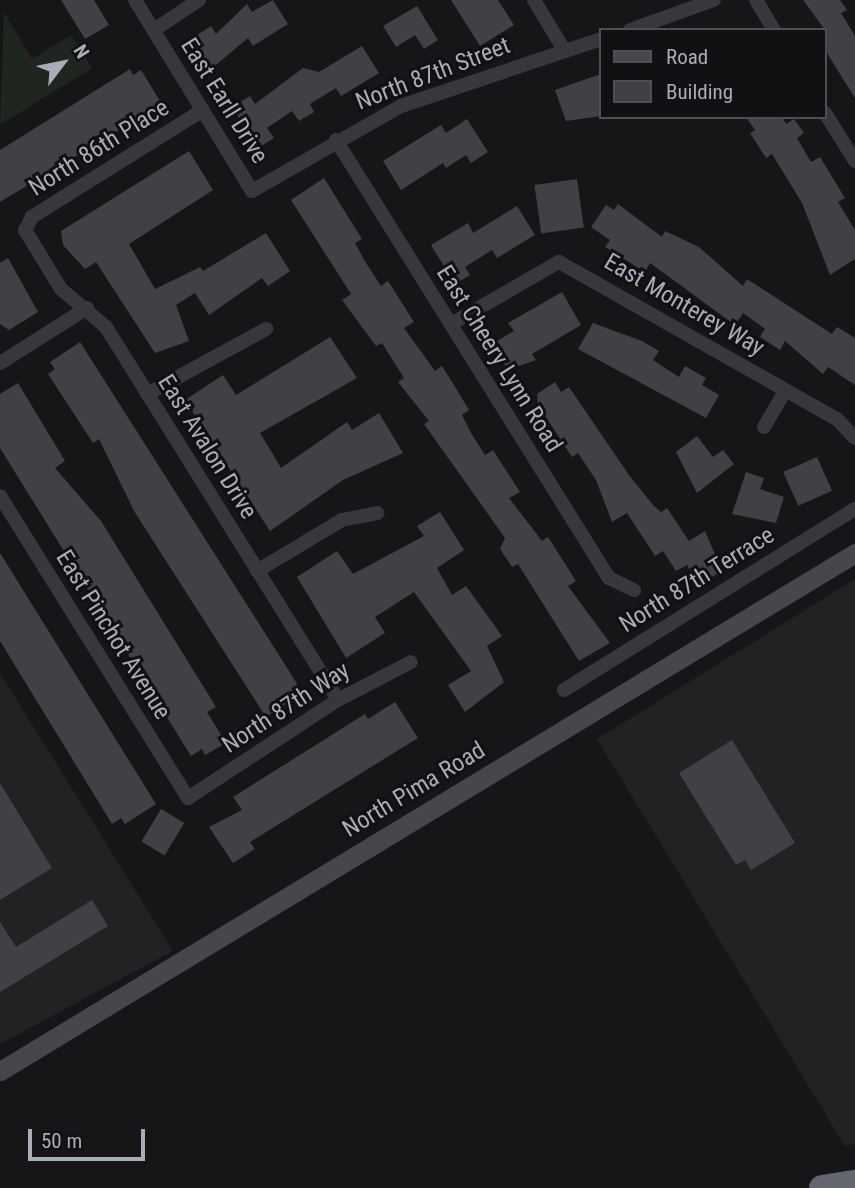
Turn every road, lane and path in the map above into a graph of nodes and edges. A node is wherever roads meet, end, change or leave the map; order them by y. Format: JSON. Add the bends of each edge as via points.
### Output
{"nodes":[{"id":1,"x":135,"y":0,"type":"edge"},
{"id":2,"x":200,"y":0,"type":"edge"},
{"id":3,"x":534,"y":0,"type":"edge"},
{"id":4,"x":714,"y":0,"type":"edge"},
{"id":5,"x":756,"y":0,"type":"edge"},
{"id":6,"x":636,"y":28,"type":"edge"},
{"id":7,"x":773,"y":28,"type":"edge"},
{"id":8,"x":154,"y":30,"type":"junction"},
{"id":9,"x":600,"y":38,"type":"edge"},
{"id":10,"x":564,"y":50,"type":"junction"},
{"id":11,"x":203,"y":110,"type":"junction"},
{"id":12,"x":827,"y":116,"type":"edge"},
{"id":13,"x":336,"y":140,"type":"junction"},
{"id":14,"x":855,"y":161,"type":"edge"},
{"id":15,"x":253,"y":191,"type":"joint"},
{"id":16,"x":25,"y":230,"type":"joint"},
{"id":17,"x":87,"y":308,"type":"junction"},
{"id":18,"x":450,"y":324,"type":"junction"},
{"id":19,"x":266,"y":329,"type":"dead end"},
{"id":20,"x":0,"y":363,"type":"edge"},
{"id":21,"x":785,"y":391,"type":"junction"},
{"id":22,"x":148,"y":394,"type":"junction"},
{"id":23,"x":764,"y":427,"type":"dead end"},
{"id":24,"x":855,"y":438,"type":"edge"},
{"id":25,"x":0,"y":496,"type":"edge"},
{"id":26,"x":855,"y":509,"type":"edge"},
{"id":27,"x":377,"y":513,"type":"dead end"},
{"id":28,"x":855,"y":553,"type":"edge"},
{"id":29,"x":257,"y":572,"type":"junction"},
{"id":30,"x":634,"y":590,"type":"dead end"},
{"id":31,"x":411,"y":662,"type":"dead end"},
{"id":32,"x":564,"y":690,"type":"dead end"},
{"id":33,"x":338,"y":700,"type":"junction"},
{"id":34,"x":187,"y":798,"type":"joint"},
{"id":35,"x":0,"y":1070,"type":"edge"},
{"id":36,"x":855,"y":1183,"type":"edge"},
{"id":37,"x":822,"y":1188,"type":"edge"}],
"edges":[{"from":1,"to":8,"type":"street","name":"East Earll Drive"},
{"from":2,"to":8,"type":"street"},
{"from":3,"to":10,"type":"street"},
{"from":4,"to":6,"type":"street"},
{"from":5,"to":7,"type":"street"},
{"from":8,"to":11,"type":"street","name":"East Earll Drive"},
{"from":9,"to":10,"type":"street","name":"North 87th Street"},
{"from":10,"to":13,"type":"street","name":"North 87th Street","via":[[401,106]]},
{"from":11,"to":15,"type":"street","name":"East Earll Drive"},
{"from":11,"to":16,"type":"street","name":"North 86th Place","via":[[32,217]]},
{"from":12,"to":14,"type":"street"},
{"from":13,"to":15,"type":"street","name":"North 87th Street"},
{"from":13,"to":18,"type":"street","name":"East Cheery Lynn Road"},
{"from":16,"to":17,"type":"street","name":"East Avalon Drive","via":[[61,289]]},
{"from":17,"to":20,"type":"street"},
{"from":17,"to":22,"type":"street","name":"East Avalon Drive"},
{"from":18,"to":21,"type":"street","name":"East Monterey Way","via":[[559,262]]},
{"from":18,"to":30,"type":"street","name":"East Cheery Lynn Road","via":[[609,578]]},
{"from":19,"to":22,"type":"street"},
{"from":21,"to":23,"type":"street"},
{"from":21,"to":24,"type":"street","name":"East Monterey Way","via":[[837,419]]},
{"from":22,"to":29,"type":"street","name":"East Avalon Drive"},
{"from":25,"to":34,"type":"street","name":"East Pinchot Avenue"},
{"from":26,"to":32,"type":"street","name":"North 87th Terrace"},
{"from":27,"to":29,"type":"street","via":[[342,520]]},
{"from":28,"to":35,"type":"main road","name":"North Pima Road"},
{"from":29,"to":33,"type":"street","name":"East Avalon Drive"},
{"from":31,"to":33,"type":"street","name":"North 87th Way"},
{"from":33,"to":34,"type":"street","name":"North 87th Way"},
{"from":36,"to":37,"type":"highway"}]}
